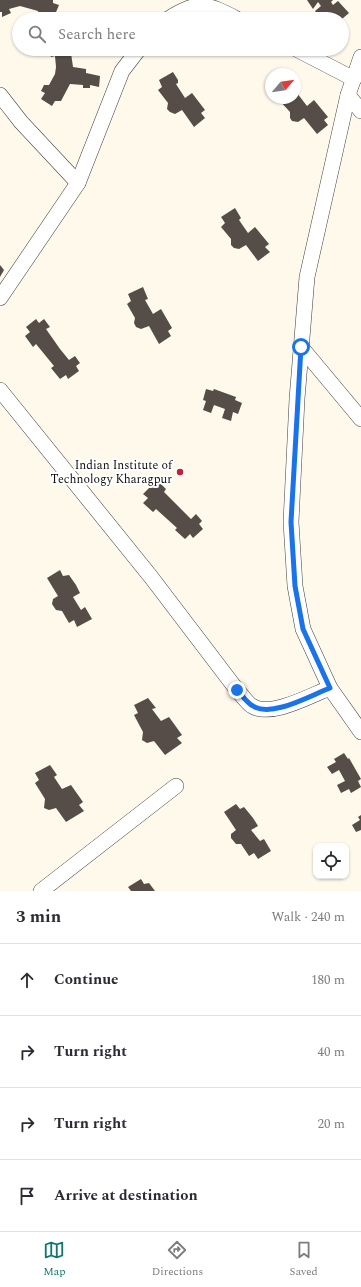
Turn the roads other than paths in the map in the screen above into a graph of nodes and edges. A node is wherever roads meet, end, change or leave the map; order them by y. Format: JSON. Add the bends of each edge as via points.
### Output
{"nodes":[{"id":1,"x":190,"y":3,"type":"edge"},
{"id":2,"x":177,"y":12,"type":"edge"},
{"id":3,"x":224,"y":12,"type":"edge"},
{"id":4,"x":134,"y":56,"type":"edge"},
{"id":5,"x":310,"y":56,"type":"edge"},
{"id":6,"x":361,"y":57,"type":"edge"},
{"id":7,"x":354,"y":78,"type":"junction"},
{"id":8,"x":0,"y":95,"type":"edge"},
{"id":9,"x":348,"y":95,"type":"junction"},
{"id":10,"x":361,"y":111,"type":"edge"},
{"id":11,"x":78,"y":183,"type":"junction"},
{"id":12,"x":0,"y":298,"type":"edge"},
{"id":13,"x":301,"y":347,"type":"junction"},
{"id":14,"x":0,"y":390,"type":"edge"},
{"id":15,"x":361,"y":419,"type":"edge"},
{"id":16,"x":330,"y":688,"type":"junction"},
{"id":17,"x":361,"y":732,"type":"edge"},
{"id":18,"x":176,"y":786,"type":"dead end"},
{"id":19,"x":41,"y":891,"type":"edge"}],
"edges":[{"from":1,"to":2,"type":"street"},
{"from":1,"to":3,"type":"street","via":[[203,4]]},
{"from":4,"to":11,"type":"street","via":[[122,71]]},
{"from":5,"to":7,"type":"street"},
{"from":6,"to":7,"type":"street"},
{"from":7,"to":9,"type":"street"},
{"from":8,"to":11,"type":"street","via":[[21,122]]},
{"from":9,"to":10,"type":"street"},
{"from":9,"to":13,"type":"street","via":[[307,277]]},
{"from":11,"to":12,"type":"street"},
{"from":13,"to":15,"type":"street"},
{"from":13,"to":16,"type":"street","via":[[291,522],[295,586],[303,629]]},
{"from":14,"to":16,"type":"street","via":[[252,706],[262,710],[275,710]]},
{"from":16,"to":17,"type":"street"},
{"from":18,"to":19,"type":"street"}]}
